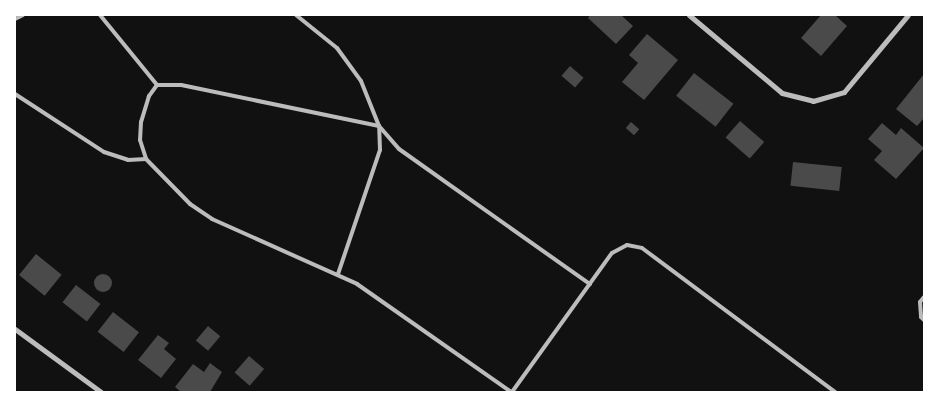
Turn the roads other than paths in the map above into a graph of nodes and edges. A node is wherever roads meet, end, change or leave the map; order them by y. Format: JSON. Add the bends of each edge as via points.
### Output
{"nodes":[{"id":1,"x":23,"y":15,"type":"edge"},
{"id":2,"x":100,"y":15,"type":"edge"},
{"id":3,"x":296,"y":15,"type":"edge"},
{"id":4,"x":689,"y":15,"type":"edge"},
{"id":5,"x":908,"y":15,"type":"edge"},
{"id":6,"x":15,"y":19,"type":"edge"},
{"id":7,"x":158,"y":85,"type":"junction"},
{"id":8,"x":15,"y":94,"type":"edge"},
{"id":9,"x":379,"y":126,"type":"junction"},
{"id":10,"x":146,"y":159,"type":"junction"},
{"id":11,"x":338,"y":274,"type":"junction"},
{"id":12,"x":590,"y":284,"type":"junction"},
{"id":13,"x":924,"y":297,"type":"edge"},
{"id":14,"x":924,"y":320,"type":"edge"},
{"id":15,"x":15,"y":329,"type":"edge"},
{"id":16,"x":101,"y":392,"type":"edge"},
{"id":17,"x":511,"y":392,"type":"edge"},
{"id":18,"x":835,"y":392,"type":"edge"}],
"edges":[{"from":1,"to":6,"type":"lane"},
{"from":2,"to":7,"type":"lane"},
{"from":3,"to":9,"type":"lane","via":[[336,48],[361,80]]},
{"from":4,"to":5,"type":"street","via":[[782,93],[813,101],[844,92]]},
{"from":7,"to":9,"type":"lane","via":[[181,85]]},
{"from":7,"to":10,"type":"lane","via":[[149,96],[141,122],[140,140]]},
{"from":8,"to":10,"type":"lane","via":[[104,152],[128,160]]},
{"from":9,"to":11,"type":"lane","via":[[380,150]]},
{"from":9,"to":12,"type":"lane","via":[[399,149],[434,176]]},
{"from":10,"to":11,"type":"lane","via":[[190,204],[212,219]]},
{"from":11,"to":17,"type":"lane","via":[[378,297]]},
{"from":12,"to":17,"type":"lane"},
{"from":12,"to":18,"type":"lane","via":[[612,253],[627,245],[642,248]]},
{"from":13,"to":14,"type":"lane","via":[[920,302],[920,317]]},
{"from":15,"to":16,"type":"street"}]}
